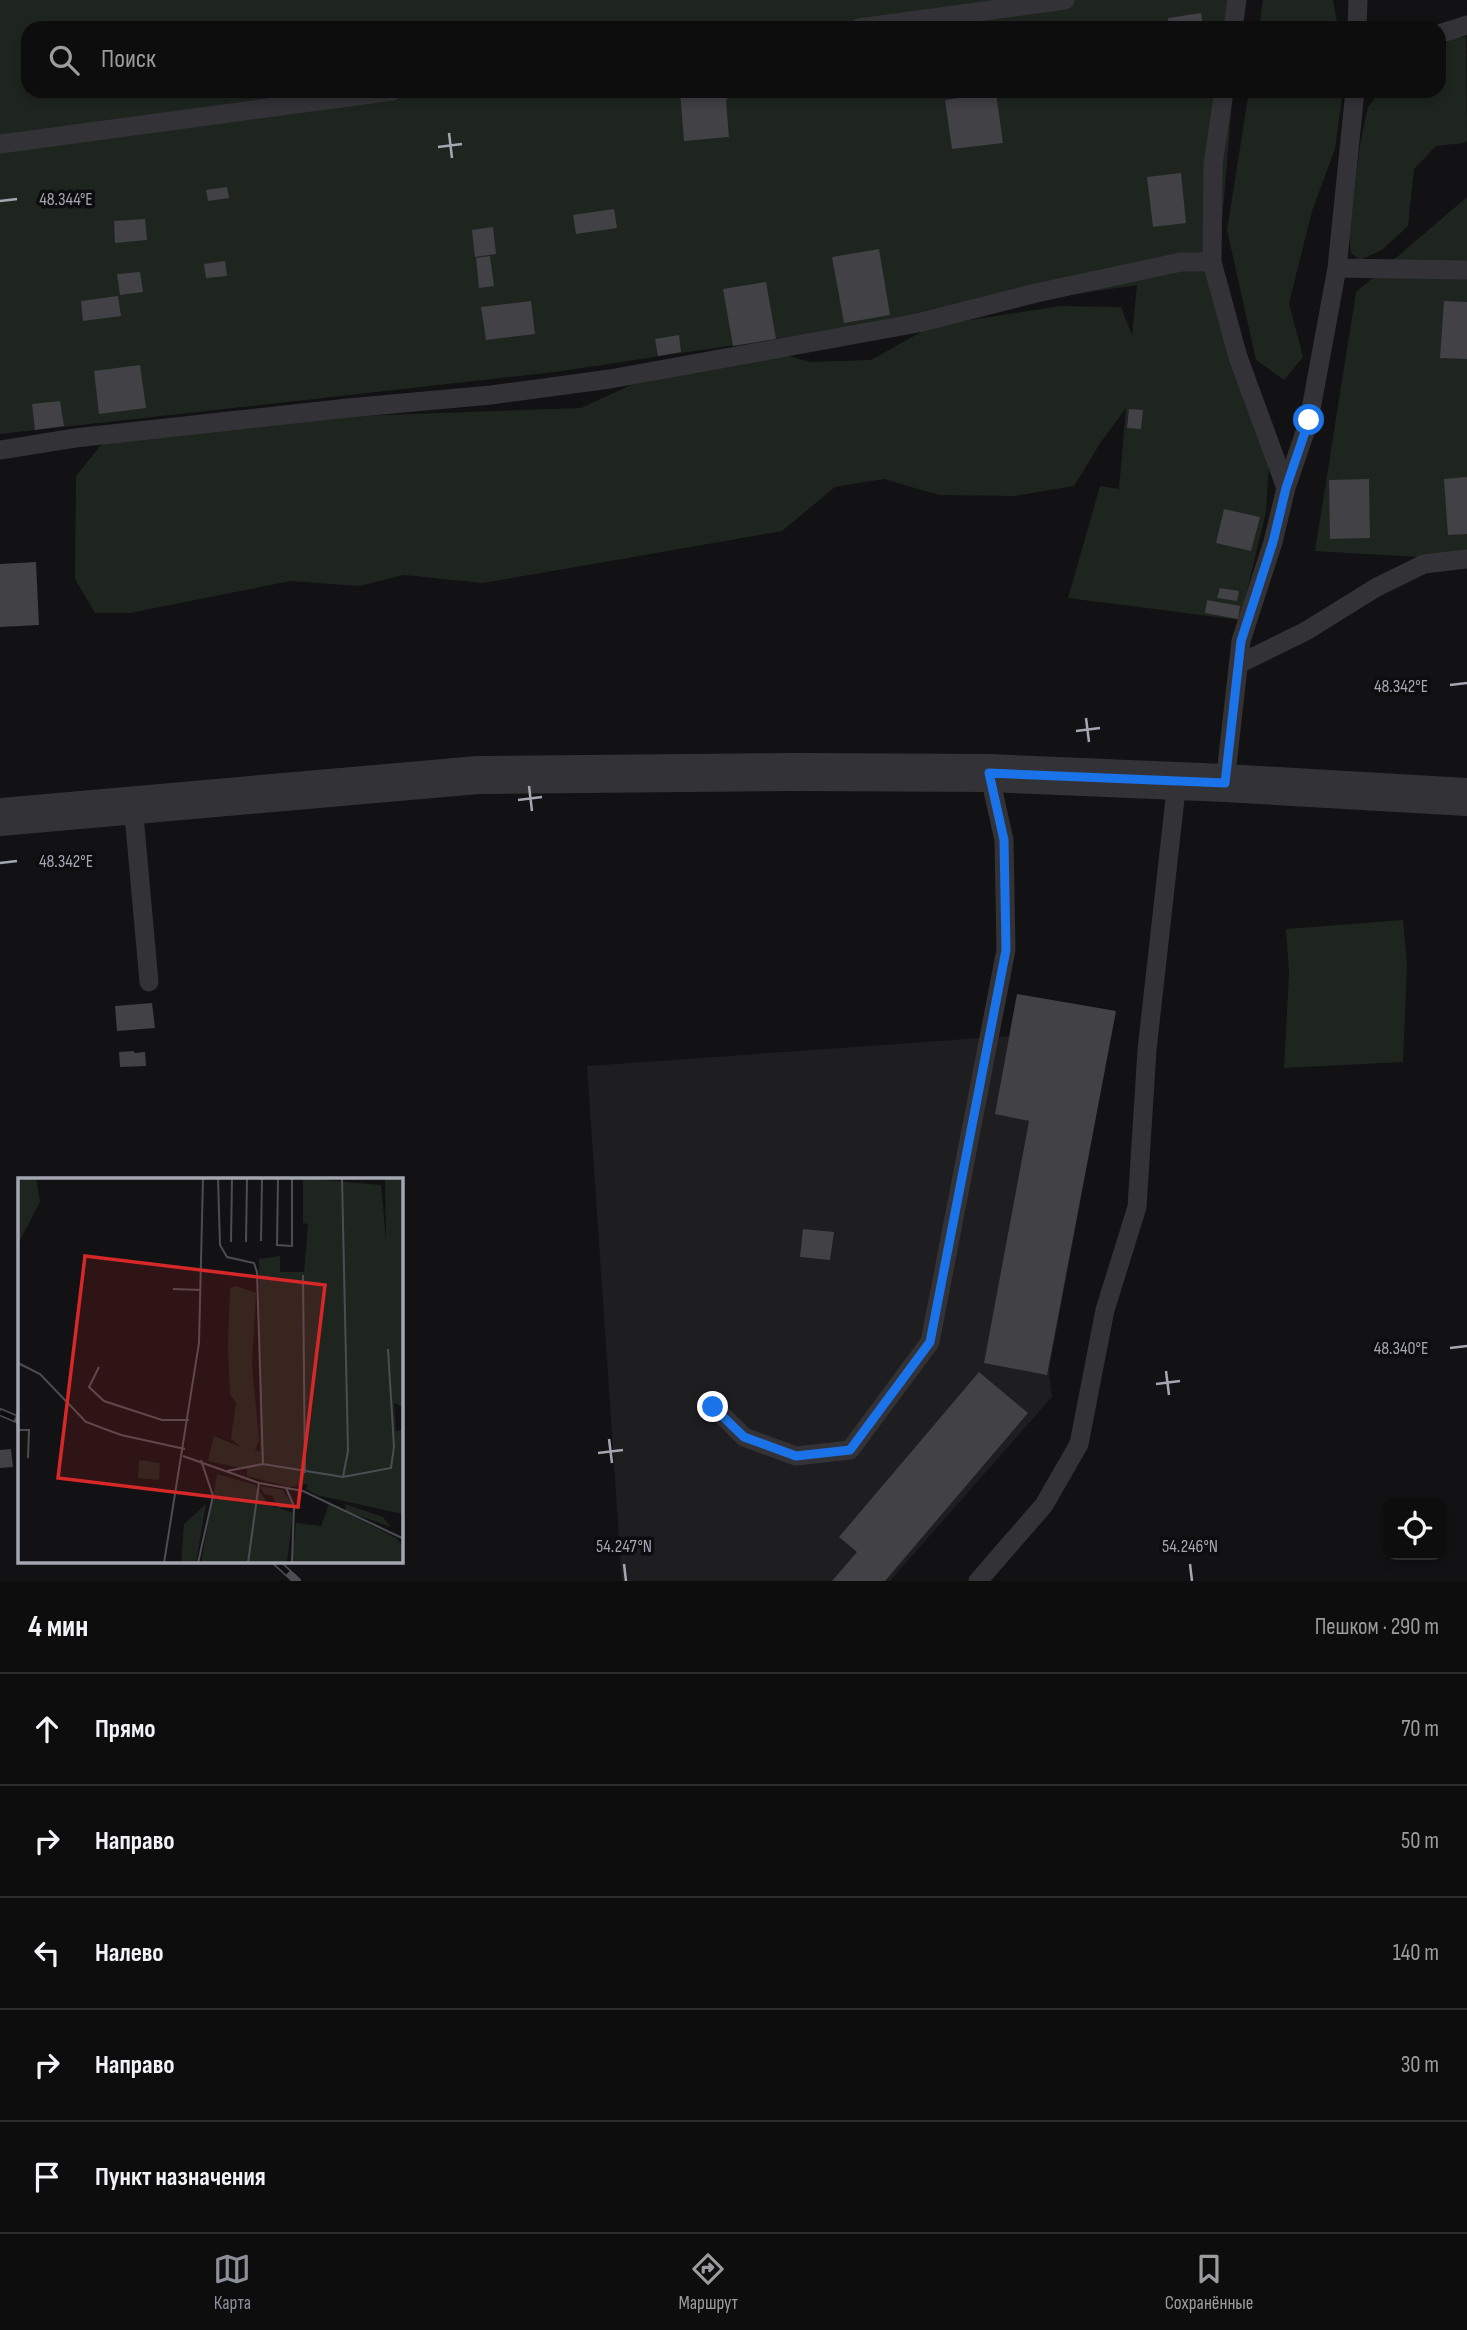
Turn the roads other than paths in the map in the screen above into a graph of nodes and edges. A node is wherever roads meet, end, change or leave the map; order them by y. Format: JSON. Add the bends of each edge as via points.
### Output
{"nodes":[{"id":1,"x":1065,"y":0,"type":"edge"},
{"id":2,"x":1237,"y":0,"type":"edge"},
{"id":3,"x":1358,"y":0,"type":"edge"},
{"id":4,"x":910,"y":21,"type":"edge"},
{"id":5,"x":1234,"y":21,"type":"edge"},
{"id":6,"x":1357,"y":21,"type":"edge"},
{"id":7,"x":1467,"y":25,"type":"edge"},
{"id":8,"x":1446,"y":32,"type":"edge"},
{"id":9,"x":341,"y":98,"type":"edge"},
{"id":10,"x":1223,"y":98,"type":"edge"},
{"id":11,"x":1355,"y":98,"type":"edge"},
{"id":12,"x":0,"y":144,"type":"edge"},
{"id":13,"x":1212,"y":262,"type":"junction"},
{"id":14,"x":1337,"y":268,"type":"junction"},
{"id":15,"x":1467,"y":270,"type":"edge"},
{"id":16,"x":0,"y":450,"type":"edge"},
{"id":17,"x":1286,"y":488,"type":"junction"},
{"id":18,"x":1467,"y":559,"type":"edge"},
{"id":19,"x":1239,"y":664,"type":"junction"},
{"id":20,"x":989,"y":773,"type":"junction"},
{"id":21,"x":1177,"y":781,"type":"junction"},
{"id":22,"x":1225,"y":783,"type":"junction"},
{"id":23,"x":1467,"y":797,"type":"edge"},
{"id":24,"x":133,"y":804,"type":"junction"},
{"id":25,"x":0,"y":817,"type":"edge"},
{"id":26,"x":149,"y":982,"type":"dead end"},
{"id":27,"x":713,"y":1407,"type":"dead end"},
{"id":28,"x":978,"y":1581,"type":"edge"}],
"edges":[{"from":1,"to":4,"type":"lane"},
{"from":2,"to":5,"type":"lane"},
{"from":3,"to":6,"type":"lane"},
{"from":7,"to":8,"type":"lane"},
{"from":9,"to":12,"type":"lane"},
{"from":10,"to":13,"type":"lane","via":[[1213,164]]},
{"from":11,"to":14,"type":"lane"},
{"from":13,"to":16,"type":"lane","via":[[1181,261],[918,323],[610,379]]},
{"from":13,"to":17,"type":"lane","via":[[1238,356]]},
{"from":14,"to":15,"type":"lane"},
{"from":14,"to":17,"type":"lane","via":[[1309,420]]},
{"from":17,"to":19,"type":"lane","via":[[1241,641]]},
{"from":18,"to":19,"type":"lane","via":[[1424,564]]},
{"from":19,"to":22,"type":"lane"},
{"from":20,"to":21,"type":"street"},
{"from":20,"to":24,"type":"street","via":[[478,775]]},
{"from":20,"to":27,"type":"lane","via":[[1004,840],[1006,950],[930,1342],[850,1450],[796,1456],[744,1437]]},
{"from":21,"to":22,"type":"street"},
{"from":21,"to":28,"type":"lane","via":[[1147,1050],[1137,1207],[1105,1310],[1079,1444],[1044,1505]]},
{"from":22,"to":23,"type":"street"},
{"from":24,"to":25,"type":"street"},
{"from":24,"to":26,"type":"lane"}]}
